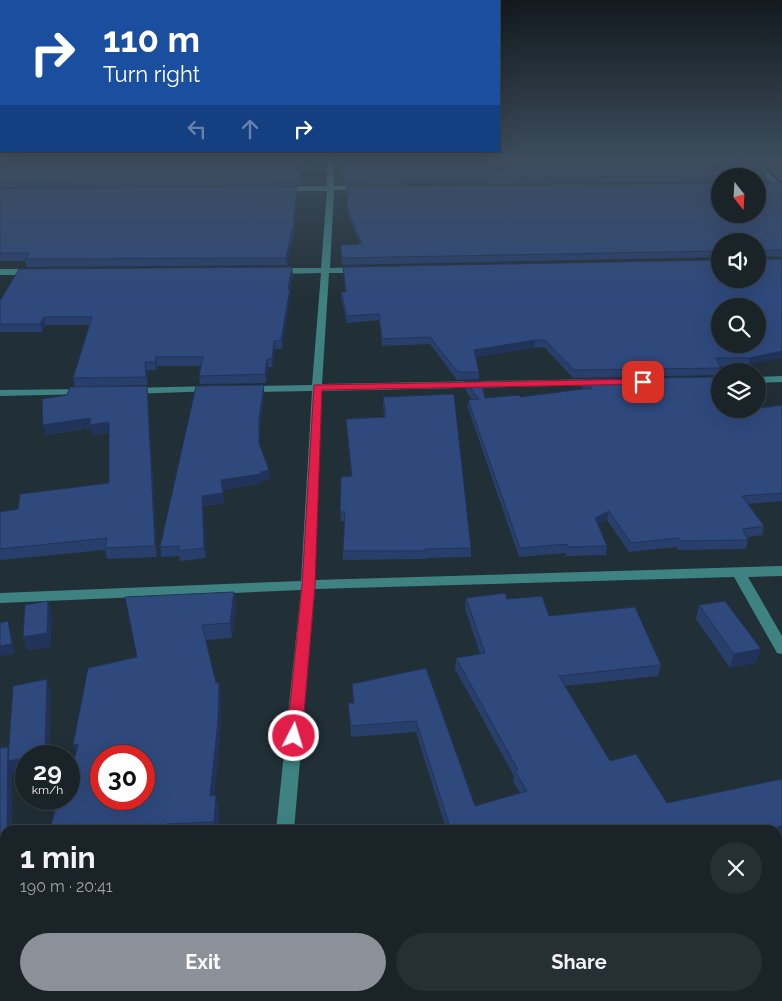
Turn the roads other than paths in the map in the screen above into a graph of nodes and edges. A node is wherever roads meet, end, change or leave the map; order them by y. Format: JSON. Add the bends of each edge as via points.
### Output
{"nodes":[{"id":1,"x":330,"y":206,"type":"edge"},
{"id":2,"x":374,"y":269,"type":"edge"},
{"id":3,"x":324,"y":270,"type":"junction"},
{"id":4,"x":266,"y":271,"type":"edge"},
{"id":5,"x":0,"y":272,"type":"edge"},
{"id":6,"x":39,"y":272,"type":"edge"},
{"id":7,"x":782,"y":379,"type":"edge"},
{"id":8,"x":766,"y":380,"type":"edge"},
{"id":9,"x":612,"y":382,"type":"edge"},
{"id":10,"x":317,"y":388,"type":"junction"},
{"id":11,"x":99,"y":391,"type":"edge"},
{"id":12,"x":119,"y":391,"type":"edge"},
{"id":13,"x":0,"y":393,"type":"edge"},
{"id":14,"x":782,"y":571,"type":"edge"},
{"id":15,"x":738,"y":572,"type":"junction"},
{"id":16,"x":308,"y":585,"type":"junction"},
{"id":17,"x":0,"y":598,"type":"edge"},
{"id":18,"x":782,"y":649,"type":"edge"},
{"id":19,"x":285,"y":825,"type":"edge"}],
"edges":[{"from":1,"to":3,"type":"street"},
{"from":2,"to":3,"type":"street"},
{"from":3,"to":4,"type":"street"},
{"from":3,"to":10,"type":"street"},
{"from":5,"to":6,"type":"street"},
{"from":7,"to":8,"type":"street"},
{"from":9,"to":10,"type":"street"},
{"from":10,"to":12,"type":"street"},
{"from":10,"to":16,"type":"street"},
{"from":11,"to":13,"type":"street"},
{"from":14,"to":15,"type":"street"},
{"from":15,"to":16,"type":"street"},
{"from":15,"to":18,"type":"street"},
{"from":16,"to":17,"type":"street"},
{"from":16,"to":19,"type":"street"}]}
